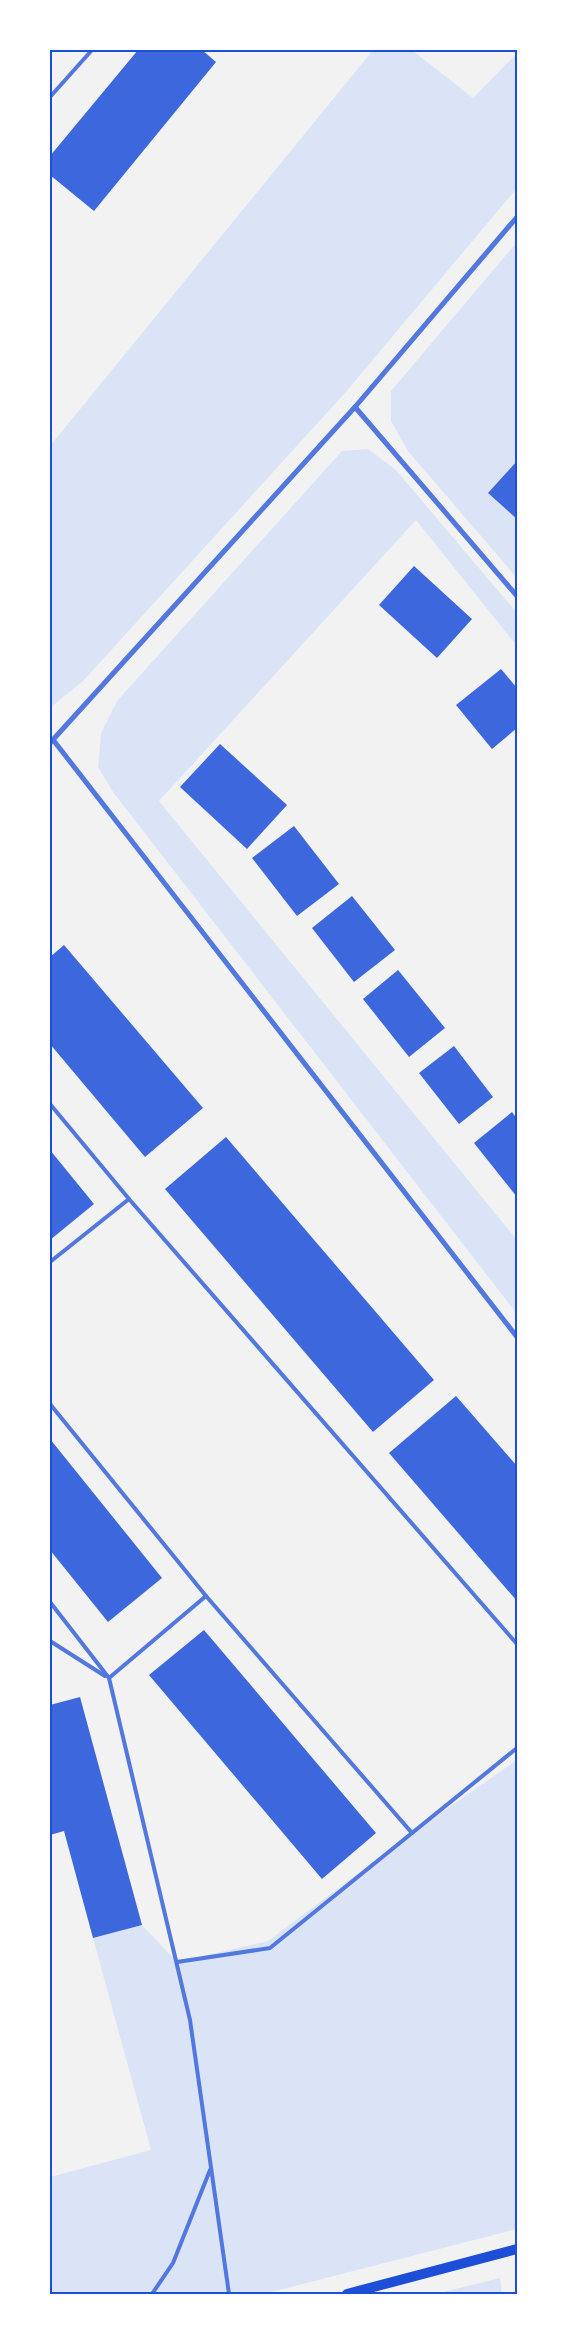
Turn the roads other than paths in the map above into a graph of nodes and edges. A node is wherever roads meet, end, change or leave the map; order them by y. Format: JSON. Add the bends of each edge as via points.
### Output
{"nodes":[{"id":1,"x":92,"y":50,"type":"edge"},
{"id":2,"x":50,"y":97,"type":"edge"},
{"id":3,"x":517,"y":217,"type":"edge"},
{"id":4,"x":355,"y":407,"type":"junction"},
{"id":5,"x":517,"y":596,"type":"edge"},
{"id":6,"x":52,"y":742,"type":"edge"},
{"id":7,"x":50,"y":1104,"type":"edge"},
{"id":8,"x":129,"y":1199,"type":"junction"},
{"id":9,"x":50,"y":1262,"type":"edge"},
{"id":10,"x":517,"y":1337,"type":"edge"},
{"id":11,"x":50,"y":1404,"type":"edge"},
{"id":12,"x":206,"y":1596,"type":"junction"},
{"id":13,"x":50,"y":1602,"type":"edge"},
{"id":14,"x":50,"y":1641,"type":"edge"},
{"id":15,"x":517,"y":1644,"type":"edge"},
{"id":16,"x":108,"y":1678,"type":"junction"},
{"id":17,"x":517,"y":1748,"type":"edge"},
{"id":18,"x":412,"y":1833,"type":"junction"},
{"id":19,"x":177,"y":1962,"type":"junction"},
{"id":20,"x":211,"y":2168,"type":"junction"},
{"id":21,"x":517,"y":2249,"type":"edge"},
{"id":22,"x":152,"y":2294,"type":"edge"},
{"id":23,"x":230,"y":2294,"type":"edge"},
{"id":24,"x":347,"y":2294,"type":"edge"}],
"edges":[{"from":1,"to":2,"type":"lane"},
{"from":3,"to":4,"type":"street"},
{"from":4,"to":5,"type":"street"},
{"from":4,"to":6,"type":"street"},
{"from":6,"to":10,"type":"street"},
{"from":7,"to":8,"type":"lane"},
{"from":8,"to":9,"type":"lane"},
{"from":8,"to":15,"type":"lane"},
{"from":11,"to":12,"type":"lane"},
{"from":12,"to":16,"type":"lane"},
{"from":12,"to":18,"type":"lane"},
{"from":13,"to":16,"type":"lane"},
{"from":14,"to":16,"type":"lane"},
{"from":16,"to":19,"type":"lane"},
{"from":17,"to":18,"type":"lane"},
{"from":18,"to":19,"type":"lane","via":[[270,1948]]},
{"from":19,"to":20,"type":"lane","via":[[190,2020]]},
{"from":20,"to":22,"type":"lane","via":[[173,2263]]},
{"from":20,"to":23,"type":"lane"},
{"from":21,"to":24,"type":"main road"}]}
